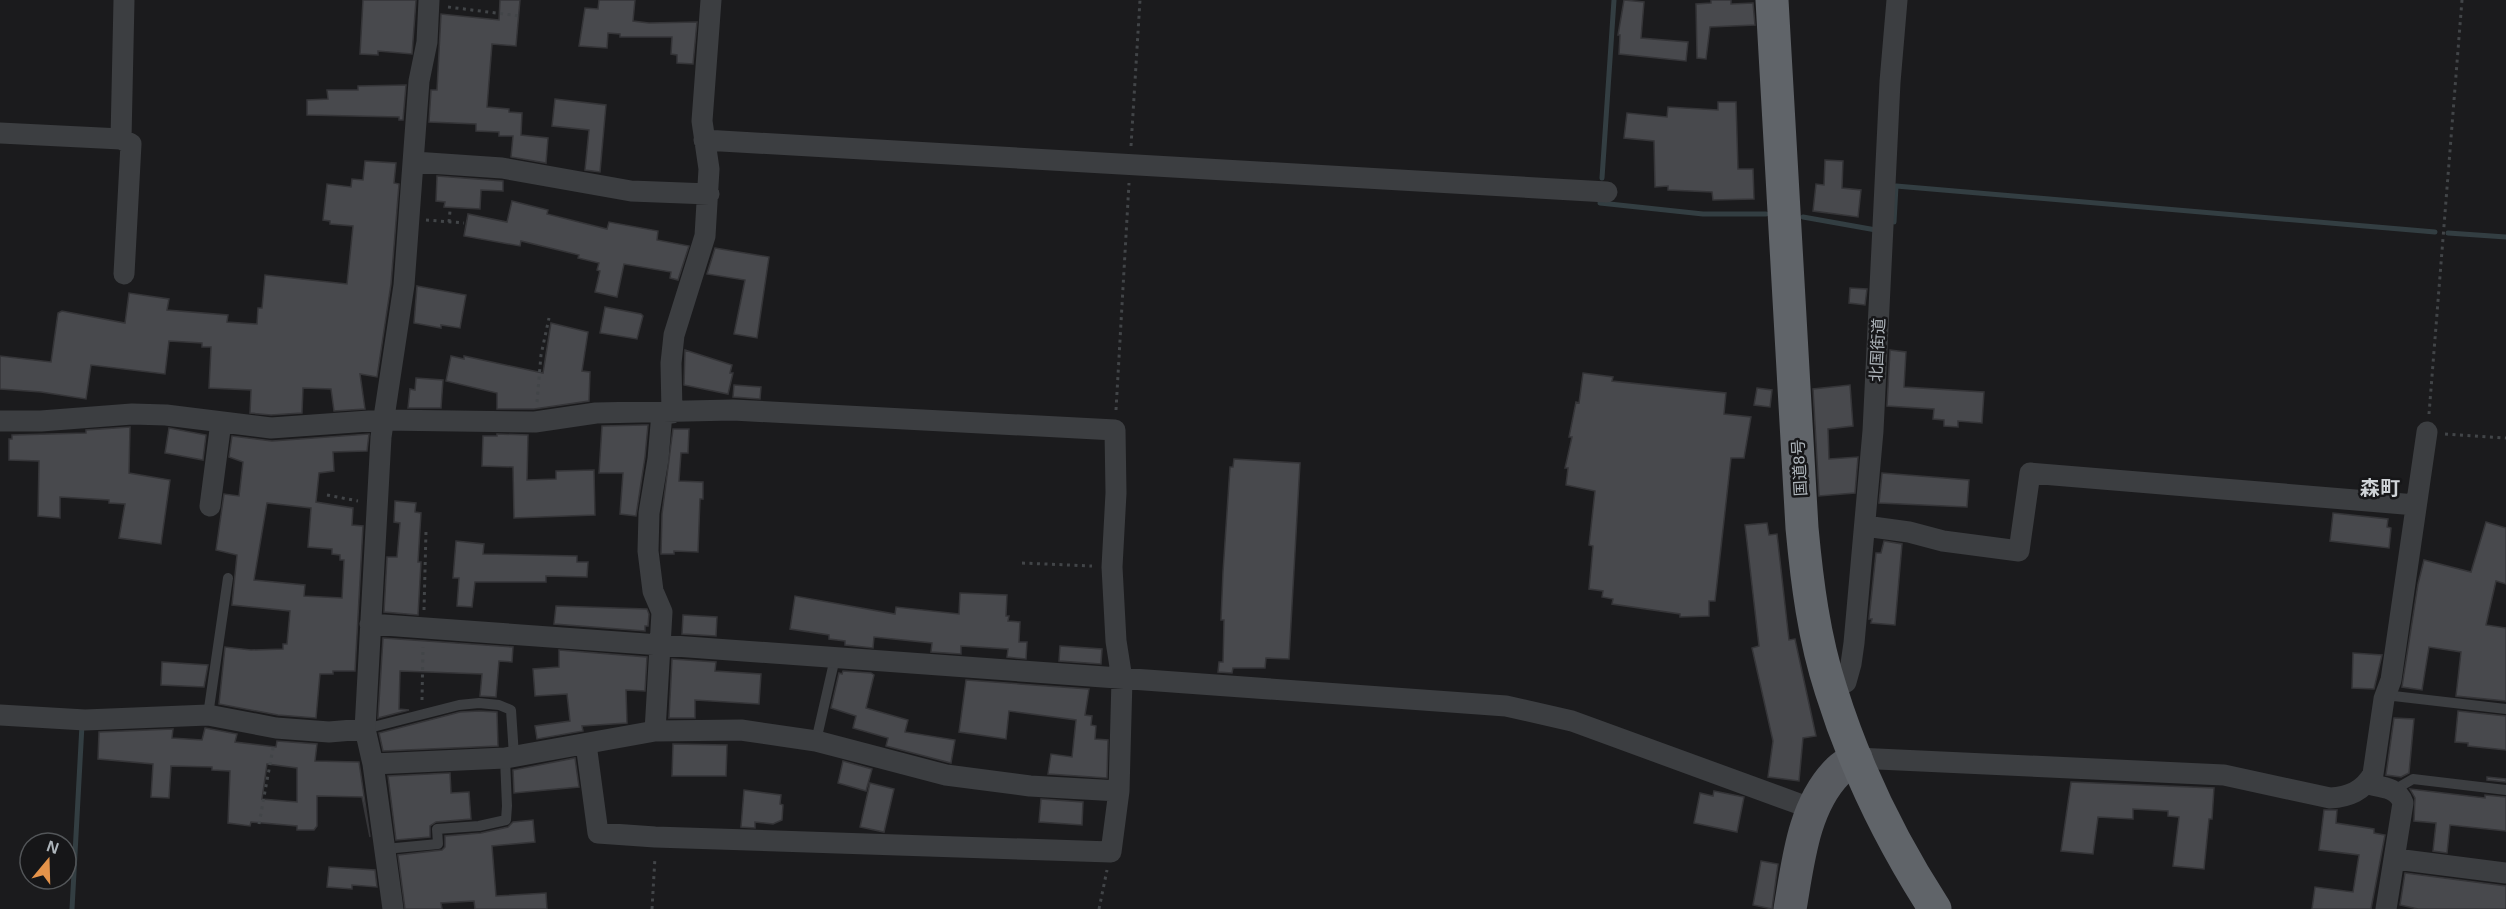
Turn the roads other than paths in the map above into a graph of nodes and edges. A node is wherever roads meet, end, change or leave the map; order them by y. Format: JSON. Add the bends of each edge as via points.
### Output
{"nodes":[{"id":1,"x":124,"y":0,"type":"edge"},
{"id":2,"x":711,"y":0,"type":"edge"},
{"id":3,"x":1772,"y":0,"type":"edge"},
{"id":4,"x":1897,"y":0,"type":"edge"},
{"id":5,"x":429,"y":3,"type":"edge"},
{"id":6,"x":0,"y":133,"type":"edge"},
{"id":7,"x":121,"y":139,"type":"junction"},
{"id":8,"x":704,"y":140,"type":"junction"},
{"id":9,"x":414,"y":162,"type":"junction"},
{"id":10,"x":1607,"y":192,"type":"dead end"},
{"id":11,"x":709,"y":194,"type":"junction"},
{"id":12,"x":124,"y":274,"type":"dead end"},
{"id":13,"x":667,"y":413,"type":"junction"},
{"id":14,"x":383,"y":420,"type":"junction"},
{"id":15,"x":0,"y":421,"type":"edge"},
{"id":16,"x":221,"y":422,"type":"junction"},
{"id":17,"x":2427,"y":432,"type":"road end"},
{"id":18,"x":2416,"y":505,"type":"junction"},
{"id":19,"x":210,"y":506,"type":"dead end"},
{"id":20,"x":1865,"y":526,"type":"junction"},
{"id":21,"x":228,"y":578,"type":"dead end"},
{"id":22,"x":370,"y":624,"type":"junction"},
{"id":23,"x":662,"y":645,"type":"junction"},
{"id":24,"x":835,"y":658,"type":"junction"},
{"id":25,"x":1122,"y":679,"type":"junction"},
{"id":26,"x":1830,"y":690,"type":"junction"},
{"id":27,"x":2385,"y":695,"type":"junction"},
{"id":28,"x":2506,"y":709,"type":"edge"},
{"id":29,"x":208,"y":714,"type":"junction"},
{"id":30,"x":0,"y":715,"type":"edge"},
{"id":31,"x":365,"y":729,"type":"junction"},
{"id":32,"x":655,"y":731,"type":"junction"},
{"id":33,"x":816,"y":741,"type":"junction"},
{"id":34,"x":586,"y":744,"type":"junction"},
{"id":35,"x":509,"y":757,"type":"junction"},
{"id":36,"x":1856,"y":758,"type":"junction"},
{"id":37,"x":373,"y":764,"type":"junction"},
{"id":38,"x":2367,"y":784,"type":"junction"},
{"id":39,"x":2394,"y":790,"type":"junction"},
{"id":40,"x":2506,"y":790,"type":"edge"},
{"id":41,"x":1119,"y":791,"type":"junction"},
{"id":42,"x":1813,"y":809,"type":"junction"},
{"id":43,"x":385,"y":849,"type":"junction"},
{"id":44,"x":2396,"y":859,"type":"junction"},
{"id":45,"x":2506,"y":873,"type":"edge"},
{"id":46,"x":393,"y":909,"type":"edge"},
{"id":47,"x":1790,"y":909,"type":"edge"},
{"id":48,"x":1935,"y":909,"type":"edge"},
{"id":49,"x":2386,"y":909,"type":"edge"}],
"edges":[{"from":1,"to":7,"type":"street"},
{"from":2,"to":8,"type":"street"},
{"from":3,"to":26,"type":"highway","name":"国道8号","via":[[1803,539],[1812,613]]},
{"from":4,"to":20,"type":"street","name":"北国街道"},
{"from":5,"to":9,"type":"street","via":[[427,42],[418,81]]},
{"from":6,"to":7,"type":"street"},
{"from":7,"to":12,"type":"street","via":[[131,144]]},
{"from":8,"to":10,"type":"street"},
{"from":8,"to":11,"type":"street"},
{"from":9,"to":11,"type":"street","via":[[502,168],[631,190]]},
{"from":9,"to":14,"type":"street","via":[[404,285]]},
{"from":11,"to":13,"type":"street","via":[[705,236],[674,335]]},
{"from":13,"to":14,"type":"street","via":[[596,413],[535,422]]},
{"from":13,"to":23,"type":"street","via":[[649,513],[648,551],[653,591],[662,612]]},
{"from":13,"to":25,"type":"street","via":[[734,410],[1115,430],[1112,567]]},
{"from":14,"to":16,"type":"street","via":[[271,428]]},
{"from":14,"to":22,"type":"street"},
{"from":15,"to":16,"type":"street","via":[[132,414]]},
{"from":16,"to":19,"type":"street"},
{"from":17,"to":18,"type":"street"},
{"from":18,"to":20,"type":"street","via":[[2030,473],[2019,551]]},
{"from":18,"to":27,"type":"street","via":[[2391,680]]},
{"from":20,"to":26,"type":"street","name":"北国街道","via":[[1851,664],[1846,682]]},
{"from":21,"to":29,"type":"lane"},
{"from":22,"to":23,"type":"street"},
{"from":22,"to":31,"type":"street"},
{"from":23,"to":24,"type":"street"},
{"from":23,"to":32,"type":"street"},
{"from":24,"to":25,"type":"street"},
{"from":24,"to":33,"type":"lane"},
{"from":25,"to":41,"type":"street"},
{"from":25,"to":42,"type":"street","via":[[1506,706],[1572,721]]},
{"from":26,"to":36,"type":"highway","name":"国道8号"},
{"from":27,"to":28,"type":"lane"},
{"from":27,"to":38,"type":"street","via":[[2373,774]]},
{"from":29,"to":30,"type":"street","via":[[85,720]]},
{"from":29,"to":31,"type":"street","via":[[276,728],[328,732]]},
{"from":31,"to":35,"type":"lane","via":[[459,705],[499,705],[511,710]]},
{"from":31,"to":37,"type":"street"},
{"from":32,"to":33,"type":"street","via":[[741,730]]},
{"from":32,"to":34,"type":"street"},
{"from":33,"to":41,"type":"street","via":[[946,775],[1030,786]]},
{"from":34,"to":35,"type":"street"},
{"from":34,"to":41,"type":"street","via":[[598,833],[1111,852]]},
{"from":35,"to":37,"type":"street"},
{"from":35,"to":43,"type":"lane","via":[[506,820],[437,829],[438,844]]},
{"from":36,"to":38,"type":"street","via":[[2224,775],[2330,798],[2344,797]]},
{"from":36,"to":42,"type":"main road","via":[[1838,770]]},
{"from":36,"to":48,"type":"highway","name":"国道8号","via":[[1891,834]]},
{"from":37,"to":43,"type":"street"},
{"from":38,"to":39,"type":"street"},
{"from":39,"to":40,"type":"lane","via":[[2413,779]]},
{"from":39,"to":44,"type":"street","via":[[2403,803]]},
{"from":42,"to":47,"type":"main road","via":[[1799,855]]},
{"from":43,"to":46,"type":"street"},
{"from":44,"to":45,"type":"street"},
{"from":44,"to":49,"type":"street"}]}
